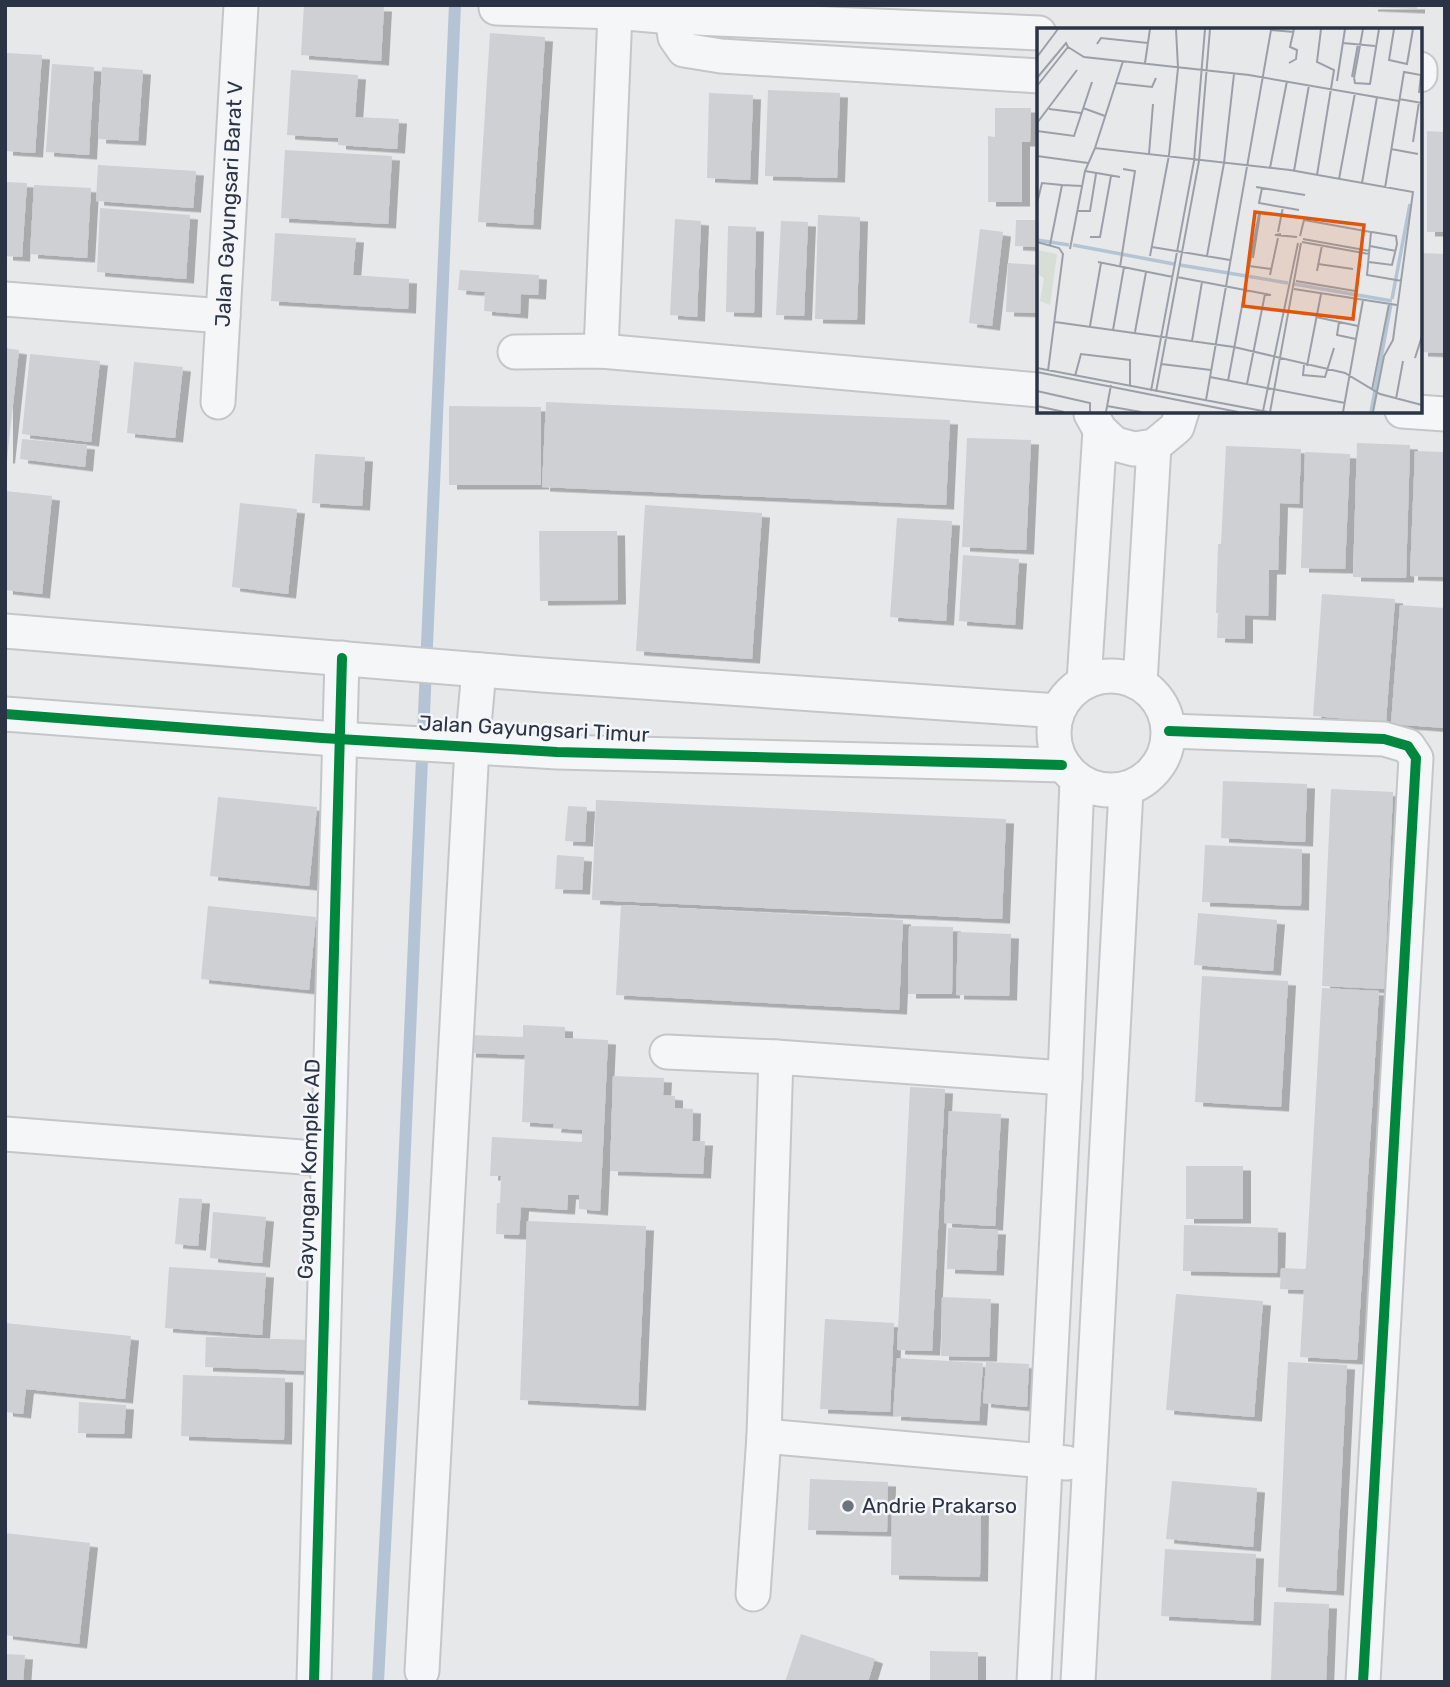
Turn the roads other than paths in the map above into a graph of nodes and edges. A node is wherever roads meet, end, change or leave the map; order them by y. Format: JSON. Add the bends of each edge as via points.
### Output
{"nodes":[{"id":1,"x":241,"y":5,"type":"edge"},
{"id":2,"x":496,"y":9,"type":"dead end"},
{"id":3,"x":615,"y":12,"type":"junction"},
{"id":4,"x":672,"y":17,"type":"junction"},
{"id":5,"x":1037,"y":33,"type":"edge"},
{"id":6,"x":1037,"y":76,"type":"edge"},
{"id":7,"x":5,"y":299,"type":"edge"},
{"id":8,"x":223,"y":316,"type":"junction"},
{"id":9,"x":601,"y":351,"type":"junction"},
{"id":10,"x":515,"y":352,"type":"dead end"},
{"id":11,"x":1037,"y":390,"type":"edge"},
{"id":12,"x":218,"y":402,"type":"dead end"},
{"id":13,"x":1422,"y":412,"type":"edge"},
{"id":14,"x":1181,"y":413,"type":"edge"},
{"id":15,"x":1445,"y":414,"type":"edge"},
{"id":16,"x":1095,"y":421,"type":"edge"},
{"id":17,"x":1154,"y":446,"type":"junction"},
{"id":18,"x":5,"y":631,"type":"edge"},
{"id":19,"x":342,"y":658,"type":"junction"},
{"id":20,"x":467,"y":669,"type":"junction"},
{"id":21,"x":1084,"y":682,"type":"junction"},
{"id":22,"x":1140,"y":683,"type":"junction"},
{"id":23,"x":1058,"y":711,"type":"junction"},
{"id":24,"x":5,"y":714,"type":"edge"},
{"id":25,"x":1170,"y":730,"type":"junction"},
{"id":26,"x":355,"y":740,"type":"junction"},
{"id":27,"x":460,"y":746,"type":"junction"},
{"id":28,"x":1070,"y":773,"type":"junction"},
{"id":29,"x":1126,"y":790,"type":"junction"},
{"id":30,"x":667,"y":1052,"type":"dead end"},
{"id":31,"x":776,"y":1057,"type":"junction"},
{"id":32,"x":1065,"y":1077,"type":"junction"},
{"id":33,"x":5,"y":1134,"type":"edge"},
{"id":34,"x":328,"y":1159,"type":"junction"},
{"id":35,"x":764,"y":1436,"type":"junction"},
{"id":36,"x":1047,"y":1462,"type":"junction"},
{"id":37,"x":1090,"y":1464,"type":"junction"},
{"id":38,"x":753,"y":1594,"type":"dead end"},
{"id":39,"x":422,"y":1671,"type":"dead end"},
{"id":40,"x":314,"y":1682,"type":"edge"},
{"id":41,"x":1034,"y":1682,"type":"edge"},
{"id":42,"x":1078,"y":1682,"type":"edge"},
{"id":43,"x":1363,"y":1682,"type":"edge"}],
"edges":[{"from":1,"to":8,"type":"street","name":"Jalan Gayungsari Barat V"},
{"from":2,"to":3,"type":"street"},
{"from":3,"to":4,"type":"street"},
{"from":3,"to":9,"type":"street"},
{"from":4,"to":5,"type":"street"},
{"from":4,"to":6,"type":"street","via":[[675,37],[684,50],[721,56]]},
{"from":7,"to":8,"type":"street"},
{"from":8,"to":12,"type":"street","name":"Jalan Gayungsari Barat V"},
{"from":9,"to":10,"type":"street"},
{"from":9,"to":11,"type":"street"},
{"from":13,"to":15,"type":"street"},
{"from":14,"to":17,"type":"street","via":[[1177,427]]},
{"from":16,"to":17,"type":"street","via":[[1115,444],[1134,449]]},
{"from":16,"to":21,"type":"street"},
{"from":17,"to":22,"type":"street"},
{"from":18,"to":19,"type":"street"},
{"from":19,"to":20,"type":"street"},
{"from":19,"to":26,"type":"street","name":"Gayungan Komplek AD"},
{"from":20,"to":23,"type":"street"},
{"from":20,"to":27,"type":"street"},
{"from":21,"to":22,"type":"street","via":[[1121,676]]},
{"from":21,"to":23,"type":"street"},
{"from":22,"to":25,"type":"street","via":[[1155,695]]},
{"from":23,"to":28,"type":"street","via":[[1055,748]]},
{"from":24,"to":26,"type":"street","name":"Jalan Gayungsari Timur"},
{"from":25,"to":29,"type":"street","via":[[1165,757],[1149,778]]},
{"from":25,"to":43,"type":"street","via":[[1384,739],[1408,746],[1416,758]]},
{"from":26,"to":27,"type":"street","name":"Jalan Gayungsari Timur"},
{"from":26,"to":34,"type":"street","name":"Gayungan Komplek AD"},
{"from":27,"to":28,"type":"street","name":"Jalan Gayungsari Timur"},
{"from":27,"to":39,"type":"street"},
{"from":28,"to":29,"type":"street","via":[[1100,791]]},
{"from":28,"to":32,"type":"street"},
{"from":29,"to":37,"type":"street"},
{"from":30,"to":31,"type":"street"},
{"from":31,"to":32,"type":"street"},
{"from":31,"to":35,"type":"street"},
{"from":32,"to":36,"type":"street"},
{"from":33,"to":34,"type":"street"},
{"from":34,"to":40,"type":"street","name":"Gayungan Komplek AD"},
{"from":35,"to":36,"type":"street"},
{"from":35,"to":38,"type":"street"},
{"from":36,"to":37,"type":"street"},
{"from":36,"to":41,"type":"street"},
{"from":37,"to":42,"type":"street"}]}
